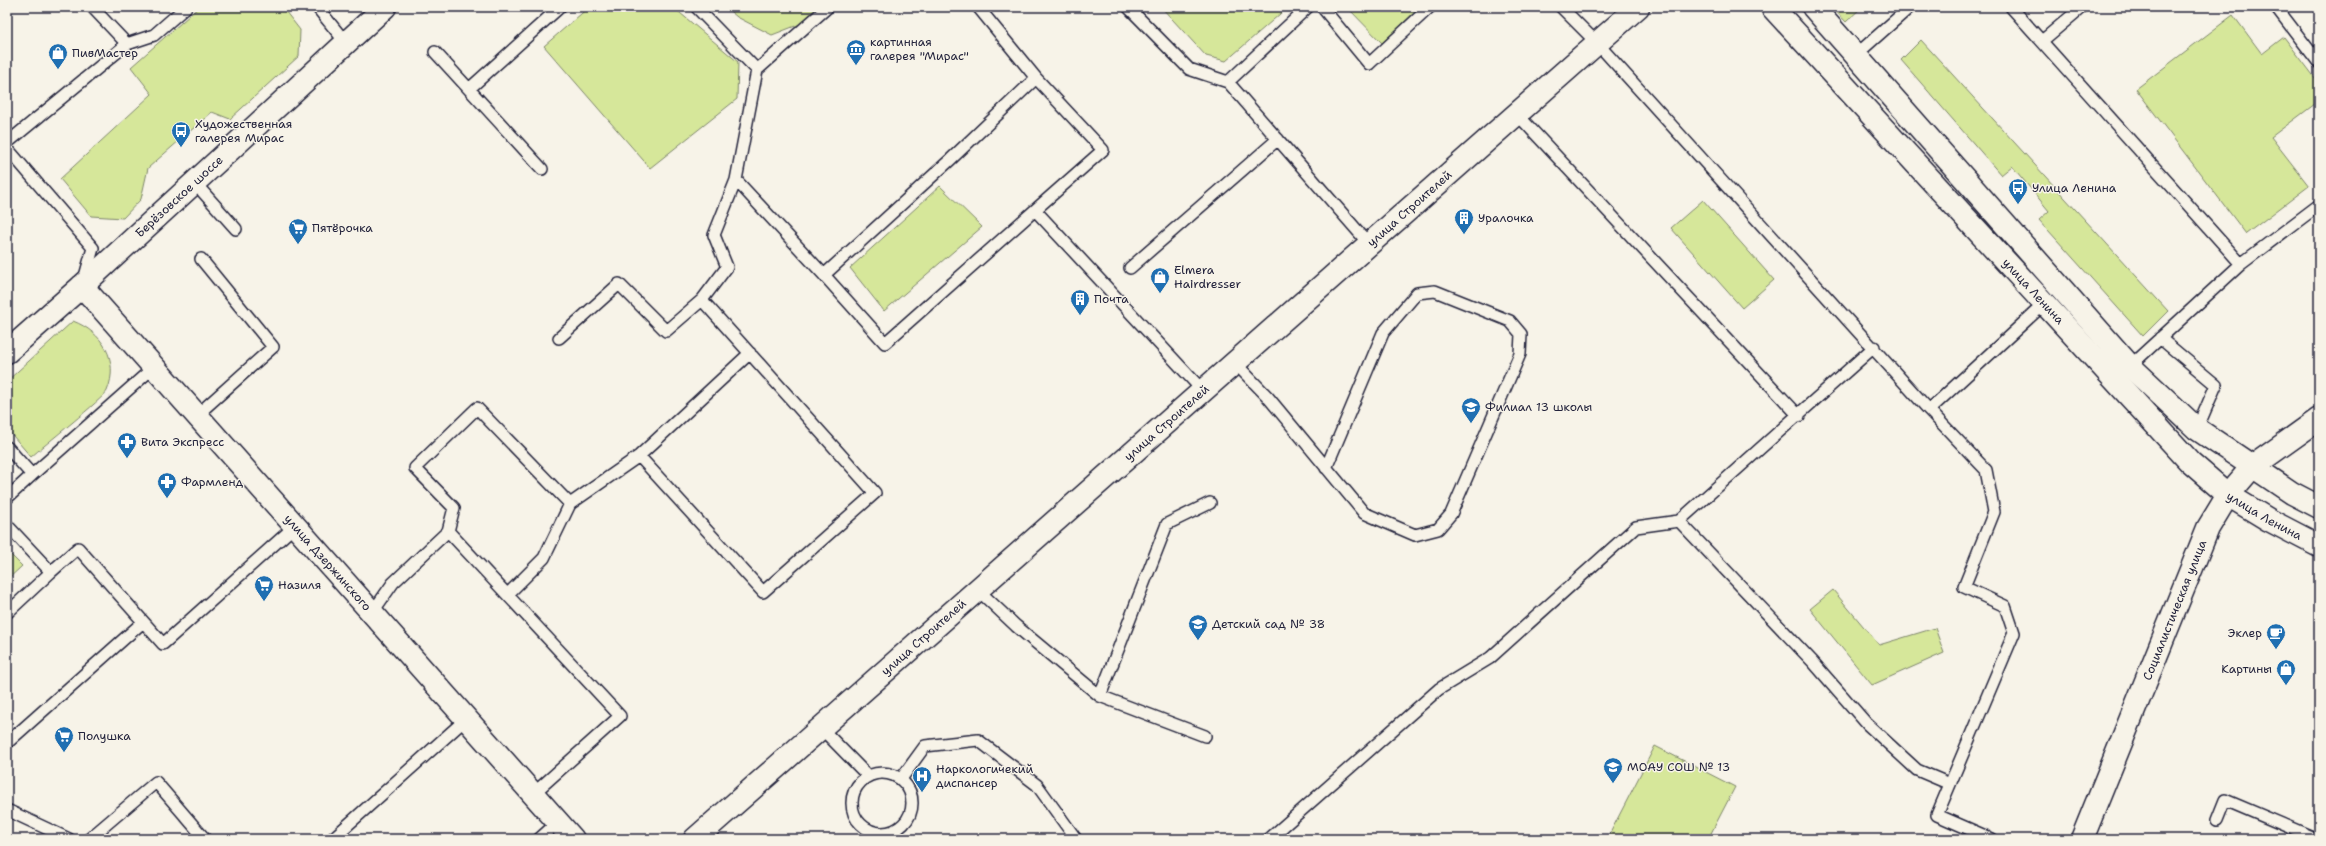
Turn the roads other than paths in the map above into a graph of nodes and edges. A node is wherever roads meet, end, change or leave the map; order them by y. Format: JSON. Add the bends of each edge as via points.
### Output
{"nodes":[{"id":1,"x":92,"y":7,"type":"edge"},
{"id":2,"x":186,"y":7,"type":"edge"},
{"id":3,"x":317,"y":7,"type":"edge"},
{"id":4,"x":385,"y":7,"type":"edge"},
{"id":5,"x":560,"y":7,"type":"edge"},
{"id":6,"x":696,"y":7,"type":"edge"},
{"id":7,"x":828,"y":7,"type":"edge"},
{"id":8,"x":978,"y":7,"type":"edge"},
{"id":9,"x":1128,"y":7,"type":"edge"},
{"id":10,"x":1308,"y":7,"type":"edge"},
{"id":11,"x":1322,"y":7,"type":"edge"},
{"id":12,"x":1430,"y":7,"type":"edge"},
{"id":13,"x":1561,"y":7,"type":"edge"},
{"id":14,"x":1638,"y":7,"type":"edge"},
{"id":15,"x":1772,"y":7,"type":"edge"},
{"id":16,"x":1813,"y":7,"type":"edge"},
{"id":17,"x":1910,"y":7,"type":"edge"},
{"id":18,"x":2011,"y":7,"type":"edge"},
{"id":19,"x":2082,"y":7,"type":"edge"},
{"id":20,"x":2276,"y":7,"type":"edge"},
{"id":21,"x":2042,"y":41,"type":"junction"},
{"id":22,"x":346,"y":43,"type":"junction"},
{"id":23,"x":1597,"y":43,"type":"junction"},
{"id":24,"x":127,"y":44,"type":"junction"},
{"id":25,"x":435,"y":52,"type":"dead end"},
{"id":26,"x":1857,"y":54,"type":"junction"},
{"id":27,"x":2319,"y":63,"type":"edge"},
{"id":28,"x":757,"y":70,"type":"junction"},
{"id":29,"x":1036,"y":78,"type":"junction"},
{"id":30,"x":1228,"y":82,"type":"junction"},
{"id":31,"x":469,"y":89,"type":"junction"},
{"id":32,"x":1517,"y":114,"type":"junction"},
{"id":33,"x":1278,"y":139,"type":"junction"},
{"id":34,"x":7,"y":143,"type":"edge"},
{"id":35,"x":7,"y":148,"type":"edge"},
{"id":36,"x":542,"y":169,"type":"dead end"},
{"id":37,"x":736,"y":180,"type":"junction"},
{"id":38,"x":194,"y":182,"type":"junction"},
{"id":39,"x":2319,"y":205,"type":"edge"},
{"id":40,"x":1035,"y":210,"type":"junction"},
{"id":41,"x":236,"y":229,"type":"dead end"},
{"id":42,"x":1369,"y":244,"type":"junction"},
{"id":43,"x":201,"y":259,"type":"dead end"},
{"id":44,"x":2241,"y":264,"type":"junction"},
{"id":45,"x":1130,"y":268,"type":"dead end"},
{"id":46,"x":824,"y":275,"type":"junction"},
{"id":47,"x":82,"y":286,"type":"junction"},
{"id":48,"x":702,"y":300,"type":"junction"},
{"id":49,"x":2044,"y":304,"type":"junction"},
{"id":50,"x":559,"y":338,"type":"dead end"},
{"id":51,"x":2160,"y":338,"type":"junction"},
{"id":52,"x":1874,"y":347,"type":"junction"},
{"id":53,"x":7,"y":352,"type":"edge"},
{"id":54,"x":750,"y":353,"type":"junction"},
{"id":55,"x":1235,"y":363,"type":"junction"},
{"id":56,"x":2130,"y":366,"type":"junction"},
{"id":57,"x":154,"y":367,"type":"junction"},
{"id":58,"x":1203,"y":391,"type":"junction"},
{"id":59,"x":1929,"y":410,"type":"junction"},
{"id":60,"x":197,"y":415,"type":"junction"},
{"id":61,"x":1799,"y":416,"type":"junction"},
{"id":62,"x":2319,"y":419,"type":"edge"},
{"id":63,"x":2197,"y":429,"type":"junction"},
{"id":64,"x":7,"y":447,"type":"edge"},
{"id":65,"x":639,"y":456,"type":"junction"},
{"id":66,"x":2252,"y":467,"type":"junction"},
{"id":67,"x":1326,"y":468,"type":"junction"},
{"id":68,"x":32,"y":475,"type":"junction"},
{"id":69,"x":2228,"y":495,"type":"junction"},
{"id":70,"x":7,"y":498,"type":"edge"},
{"id":71,"x":1210,"y":503,"type":"dead end"},
{"id":72,"x":570,"y":504,"type":"junction"},
{"id":73,"x":2319,"y":507,"type":"edge"},
{"id":74,"x":1679,"y":521,"type":"junction"},
{"id":75,"x":7,"y":525,"type":"edge"},
{"id":76,"x":295,"y":526,"type":"junction"},
{"id":77,"x":448,"y":531,"type":"junction"},
{"id":78,"x":2319,"y":546,"type":"edge"},
{"id":79,"x":51,"y":572,"type":"junction"},
{"id":80,"x":978,"y":590,"type":"junction"},
{"id":81,"x":508,"y":594,"type":"junction"},
{"id":82,"x":7,"y":613,"type":"edge"},
{"id":83,"x":372,"y":613,"type":"junction"},
{"id":84,"x":143,"y":622,"type":"junction"},
{"id":85,"x":1100,"y":696,"type":"junction"},
{"id":86,"x":466,"y":719,"type":"junction"},
{"id":87,"x":821,"y":728,"type":"junction"},
{"id":88,"x":1205,"y":736,"type":"dead end"},
{"id":89,"x":7,"y":743,"type":"edge"},
{"id":90,"x":867,"y":775,"type":"junction"},
{"id":91,"x":901,"y":779,"type":"junction"},
{"id":92,"x":1950,"y":784,"type":"junction"},
{"id":93,"x":533,"y":794,"type":"junction"},
{"id":94,"x":7,"y":810,"type":"edge"},
{"id":95,"x":2217,"y":820,"type":"dead end"},
{"id":96,"x":558,"y":822,"type":"junction"},
{"id":97,"x":900,"y":827,"type":"junction"},
{"id":98,"x":69,"y":839,"type":"edge"},
{"id":99,"x":89,"y":839,"type":"edge"},
{"id":100,"x":205,"y":839,"type":"edge"},
{"id":101,"x":332,"y":839,"type":"edge"},
{"id":102,"x":539,"y":839,"type":"edge"},
{"id":103,"x":573,"y":839,"type":"edge"},
{"id":104,"x":695,"y":839,"type":"edge"},
{"id":105,"x":895,"y":839,"type":"edge"},
{"id":106,"x":1076,"y":839,"type":"edge"},
{"id":107,"x":1269,"y":839,"type":"edge"},
{"id":108,"x":1992,"y":839,"type":"edge"},
{"id":109,"x":2082,"y":839,"type":"edge"},
{"id":110,"x":2317,"y":839,"type":"edge"}],
"edges":[{"from":1,"to":24,"type":"lane"},
{"from":2,"to":24,"type":"lane","via":[[154,35]]},
{"from":3,"to":22,"type":"lane"},
{"from":4,"to":22,"type":"main road","name":"Берёзовское шоссе"},
{"from":5,"to":31,"type":"lane"},
{"from":6,"to":28,"type":"lane"},
{"from":7,"to":28,"type":"lane"},
{"from":8,"to":29,"type":"lane"},
{"from":9,"to":30,"type":"lane","via":[[1188,69]]},
{"from":10,"to":30,"type":"lane"},
{"from":11,"to":12,"type":"lane","via":[[1369,64]]},
{"from":13,"to":23,"type":"lane"},
{"from":14,"to":23,"type":"main road","name":"улица Строителей"},
{"from":15,"to":49,"type":"main road","name":"улица Ленина"},
{"from":16,"to":26,"type":"main road","name":"улица Ленина"},
{"from":17,"to":26,"type":"lane"},
{"from":18,"to":21,"type":"lane"},
{"from":19,"to":21,"type":"lane"},
{"from":20,"to":27,"type":"lane"},
{"from":21,"to":44,"type":"lane"},
{"from":22,"to":38,"type":"main road","name":"Берёзовское шоссе"},
{"from":23,"to":32,"type":"main road","name":"улица Строителей"},
{"from":23,"to":52,"type":"lane"},
{"from":24,"to":34,"type":"lane"},
{"from":25,"to":31,"type":"lane"},
{"from":26,"to":56,"type":"main road","name":"улица Ленина"},
{"from":28,"to":37,"type":"lane"},
{"from":29,"to":40,"type":"lane","via":[[1103,150]]},
{"from":29,"to":46,"type":"lane"},
{"from":30,"to":33,"type":"lane"},
{"from":31,"to":36,"type":"lane"},
{"from":32,"to":42,"type":"main road","name":"улица Строителей"},
{"from":32,"to":61,"type":"lane"},
{"from":33,"to":42,"type":"lane"},
{"from":33,"to":45,"type":"lane"},
{"from":35,"to":47,"type":"lane","via":[[93,248]]},
{"from":37,"to":46,"type":"lane"},
{"from":37,"to":48,"type":"lane","via":[[714,235],[727,267]]},
{"from":38,"to":41,"type":"lane"},
{"from":38,"to":47,"type":"main road","name":"Берёзовское шоссе"},
{"from":39,"to":44,"type":"lane"},
{"from":40,"to":46,"type":"lane","via":[[885,343]]},
{"from":40,"to":58,"type":"lane"},
{"from":42,"to":55,"type":"main road","name":"улица Строителей"},
{"from":43,"to":60,"type":"lane","via":[[273,347]]},
{"from":44,"to":51,"type":"lane"},
{"from":47,"to":53,"type":"main road","name":"Берёзовское шоссе"},
{"from":47,"to":57,"type":"main road","name":"улица Дзержинского"},
{"from":48,"to":50,"type":"lane","via":[[666,331],[619,284]]},
{"from":48,"to":54,"type":"lane"},
{"from":49,"to":59,"type":"lane"},
{"from":49,"to":69,"type":"main road","name":"улица Ленина","via":[[2190,462]]},
{"from":51,"to":56,"type":"lane"},
{"from":51,"to":63,"type":"lane","via":[[2216,385]]},
{"from":52,"to":59,"type":"lane"},
{"from":52,"to":61,"type":"lane"},
{"from":54,"to":65,"type":"lane"},
{"from":54,"to":65,"type":"lane","via":[[875,493],[763,592]]},
{"from":55,"to":58,"type":"main road","name":"улица Строителей"},
{"from":55,"to":67,"type":"lane","via":[[1267,396]]},
{"from":56,"to":63,"type":"main road","name":"улица Ленина"},
{"from":57,"to":60,"type":"main road","name":"улица Дзержинского"},
{"from":57,"to":68,"type":"lane"},
{"from":58,"to":80,"type":"main road","name":"улица Строителей"},
{"from":59,"to":92,"type":"lane","via":[[1986,470],[1994,512],[1964,587],[2005,606],[2014,633]]},
{"from":60,"to":76,"type":"main road","name":"улица Дзержинского"},
{"from":61,"to":74,"type":"lane"},
{"from":62,"to":66,"type":"main road","name":"Социалистическая улица"},
{"from":63,"to":66,"type":"main road","name":"улица Ленина"},
{"from":64,"to":68,"type":"lane"},
{"from":65,"to":72,"type":"lane"},
{"from":66,"to":69,"type":"main road","name":"Социалистическая улица"},
{"from":66,"to":73,"type":"main road","name":"улица Ленина"},
{"from":67,"to":67,"type":"lane","via":[[1383,333],[1417,293],[1436,291],[1510,321],[1521,334],[1520,354],[1451,514],[1438,529],[1415,535],[1364,513]]},
{"from":68,"to":70,"type":"lane"},
{"from":69,"to":78,"type":"main road","name":"улица Ленина"},
{"from":69,"to":109,"type":"main road","name":"Социалистическая улица","via":[[2208,528]]},
{"from":71,"to":85,"type":"lane","via":[[1167,524]]},
{"from":72,"to":77,"type":"lane","via":[[477,408],[415,468],[454,508]]},
{"from":72,"to":81,"type":"lane","via":[[544,558]]},
{"from":74,"to":92,"type":"lane","via":[[1813,662],[1867,724],[1917,770]]},
{"from":74,"to":107,"type":"lane","via":[[1636,527],[1490,658],[1439,689]]},
{"from":75,"to":79,"type":"lane"},
{"from":76,"to":83,"type":"main road","name":"улица Дзержинского"},
{"from":76,"to":84,"type":"lane","via":[[163,644]]},
{"from":77,"to":81,"type":"lane"},
{"from":77,"to":83,"type":"lane","via":[[393,583]]},
{"from":79,"to":82,"type":"lane"},
{"from":79,"to":84,"type":"lane","via":[[78,548]]},
{"from":80,"to":85,"type":"lane","via":[[1016,626]]},
{"from":80,"to":87,"type":"main road","name":"улица Строителей"},
{"from":81,"to":93,"type":"lane","via":[[620,716]]},
{"from":83,"to":86,"type":"main road","name":"улица Дзержинского"},
{"from":84,"to":89,"type":"lane"},
{"from":85,"to":88,"type":"lane"},
{"from":86,"to":93,"type":"main road","name":"улица Дзержинского"},
{"from":86,"to":101,"type":"lane"},
{"from":87,"to":90,"type":"lane"},
{"from":87,"to":104,"type":"main road","name":"улица Строителей"},
{"from":90,"to":91,"type":"lane","via":[[884,772]]},
{"from":90,"to":97,"type":"lane","via":[[853,790],[851,810],[862,827],[881,834]]},
{"from":91,"to":97,"type":"lane","via":[[911,794],[911,812]]},
{"from":91,"to":106,"type":"lane","via":[[925,746],[978,740],[1037,785]]},
{"from":92,"to":108,"type":"lane","via":[[1938,815]]},
{"from":93,"to":96,"type":"main road","name":"улица Дзержинского"},
{"from":94,"to":98,"type":"lane"},
{"from":95,"to":110,"type":"lane","via":[[2225,800]]},
{"from":96,"to":102,"type":"lane"},
{"from":96,"to":103,"type":"main road","name":"улица Дзержинского"},
{"from":97,"to":105,"type":"lane"},
{"from":99,"to":100,"type":"lane","via":[[156,782]]}]}
